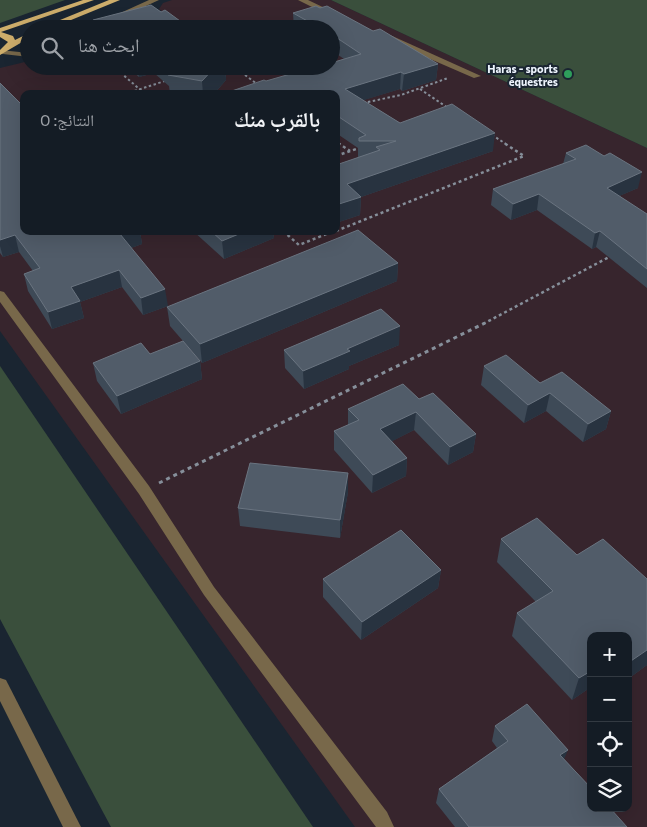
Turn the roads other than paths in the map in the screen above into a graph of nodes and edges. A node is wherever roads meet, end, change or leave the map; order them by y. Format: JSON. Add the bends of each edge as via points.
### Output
{"nodes":[{"id":1,"x":90,"y":0,"type":"edge"},
{"id":2,"x":116,"y":0,"type":"edge"},
{"id":3,"x":155,"y":0,"type":"edge"},
{"id":4,"x":302,"y":0,"type":"edge"},
{"id":5,"x":138,"y":3,"type":"edge"},
{"id":6,"x":336,"y":16,"type":"edge"},
{"id":7,"x":33,"y":20,"type":"edge"},
{"id":8,"x":65,"y":20,"type":"edge"},
{"id":9,"x":106,"y":20,"type":"edge"},
{"id":10,"x":20,"y":24,"type":"edge"},
{"id":11,"x":0,"y":32,"type":"edge"},
{"id":12,"x":378,"y":33,"type":"edge"},
{"id":13,"x":20,"y":40,"type":"edge"},
{"id":14,"x":10,"y":46,"type":"junction"},
{"id":15,"x":1,"y":53,"type":"edge"},
{"id":16,"x":20,"y":54,"type":"edge"},
{"id":17,"x":477,"y":76,"type":"dead end"},
{"id":18,"x":0,"y":294,"type":"edge"},
{"id":19,"x":0,"y":684,"type":"edge"},
{"id":20,"x":72,"y":827,"type":"edge"},
{"id":21,"x":385,"y":827,"type":"edge"}],
"edges":[{"from":1,"to":7,"type":"main road"},
{"from":2,"to":8,"type":"main road"},
{"from":3,"to":5,"type":"street"},
{"from":4,"to":6,"type":"street"},
{"from":5,"to":9,"type":"street"},
{"from":10,"to":11,"type":"main road"},
{"from":11,"to":14,"type":"main road","via":[[10,38]]},
{"from":12,"to":17,"type":"street"},
{"from":13,"to":14,"type":"main road"},
{"from":14,"to":15,"type":"main road"},
{"from":15,"to":16,"type":"street"},
{"from":18,"to":21,"type":"street","via":[[144,490],[198,575]]},
{"from":19,"to":20,"type":"street"}]}
